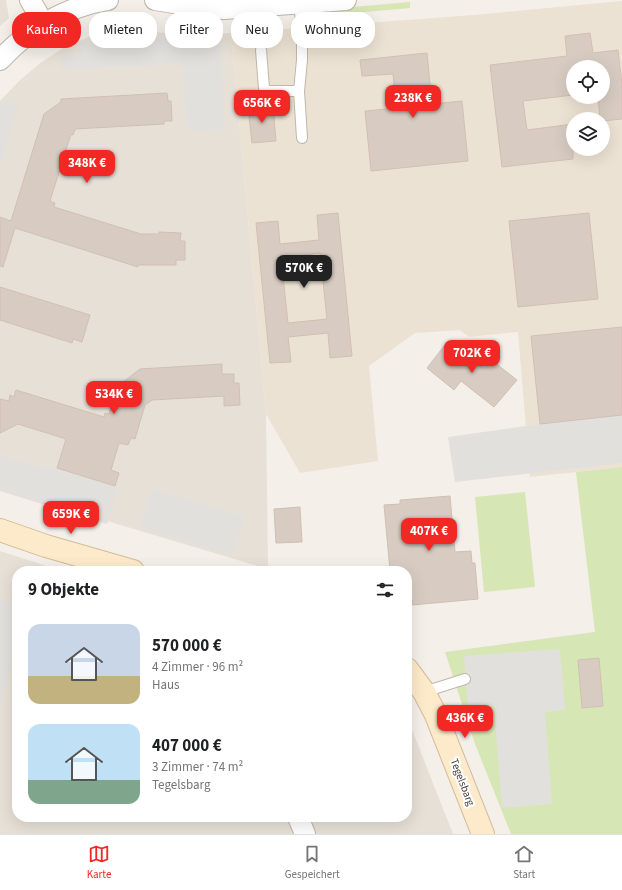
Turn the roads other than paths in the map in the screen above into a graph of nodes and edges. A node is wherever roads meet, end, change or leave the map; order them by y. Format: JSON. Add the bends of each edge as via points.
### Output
{"nodes":[{"id":1,"x":30,"y":0,"type":"edge"},
{"id":2,"x":108,"y":0,"type":"edge"},
{"id":3,"x":155,"y":0,"type":"edge"},
{"id":4,"x":340,"y":0,"type":"edge"},
{"id":5,"x":299,"y":3,"type":"junction"},
{"id":6,"x":37,"y":12,"type":"edge"},
{"id":7,"x":66,"y":12,"type":"edge"},
{"id":8,"x":13,"y":48,"type":"edge"},
{"id":9,"x":261,"y":50,"type":"dead end"},
{"id":10,"x":0,"y":60,"type":"edge"},
{"id":11,"x":299,"y":91,"type":"junction"},
{"id":12,"x":302,"y":138,"type":"dead end"},
{"id":13,"x":0,"y":530,"type":"edge"},
{"id":14,"x":116,"y":566,"type":"edge"},
{"id":15,"x":412,"y":676,"type":"edge"},
{"id":16,"x":465,"y":679,"type":"dead end"},
{"id":17,"x":424,"y":692,"type":"junction"},
{"id":18,"x":300,"y":822,"type":"edge"},
{"id":19,"x":305,"y":834,"type":"edge"},
{"id":20,"x":483,"y":834,"type":"edge"}],
"edges":[{"from":1,"to":6,"type":"street"},
{"from":2,"to":7,"type":"street","via":[[89,3]]},
{"from":3,"to":5,"type":"street","via":[[224,9]]},
{"from":4,"to":5,"type":"street"},
{"from":5,"to":11,"type":"lane","via":[[302,31]]},
{"from":8,"to":10,"type":"street"},
{"from":9,"to":11,"type":"lane","via":[[265,90]]},
{"from":11,"to":12,"type":"lane"},
{"from":13,"to":14,"type":"street"},
{"from":15,"to":17,"type":"street","name":"Tegelsbarg"},
{"from":16,"to":17,"type":"lane"},
{"from":17,"to":20,"type":"street","name":"Tegelsbarg","via":[[436,715]]},
{"from":18,"to":19,"type":"street"}]}
